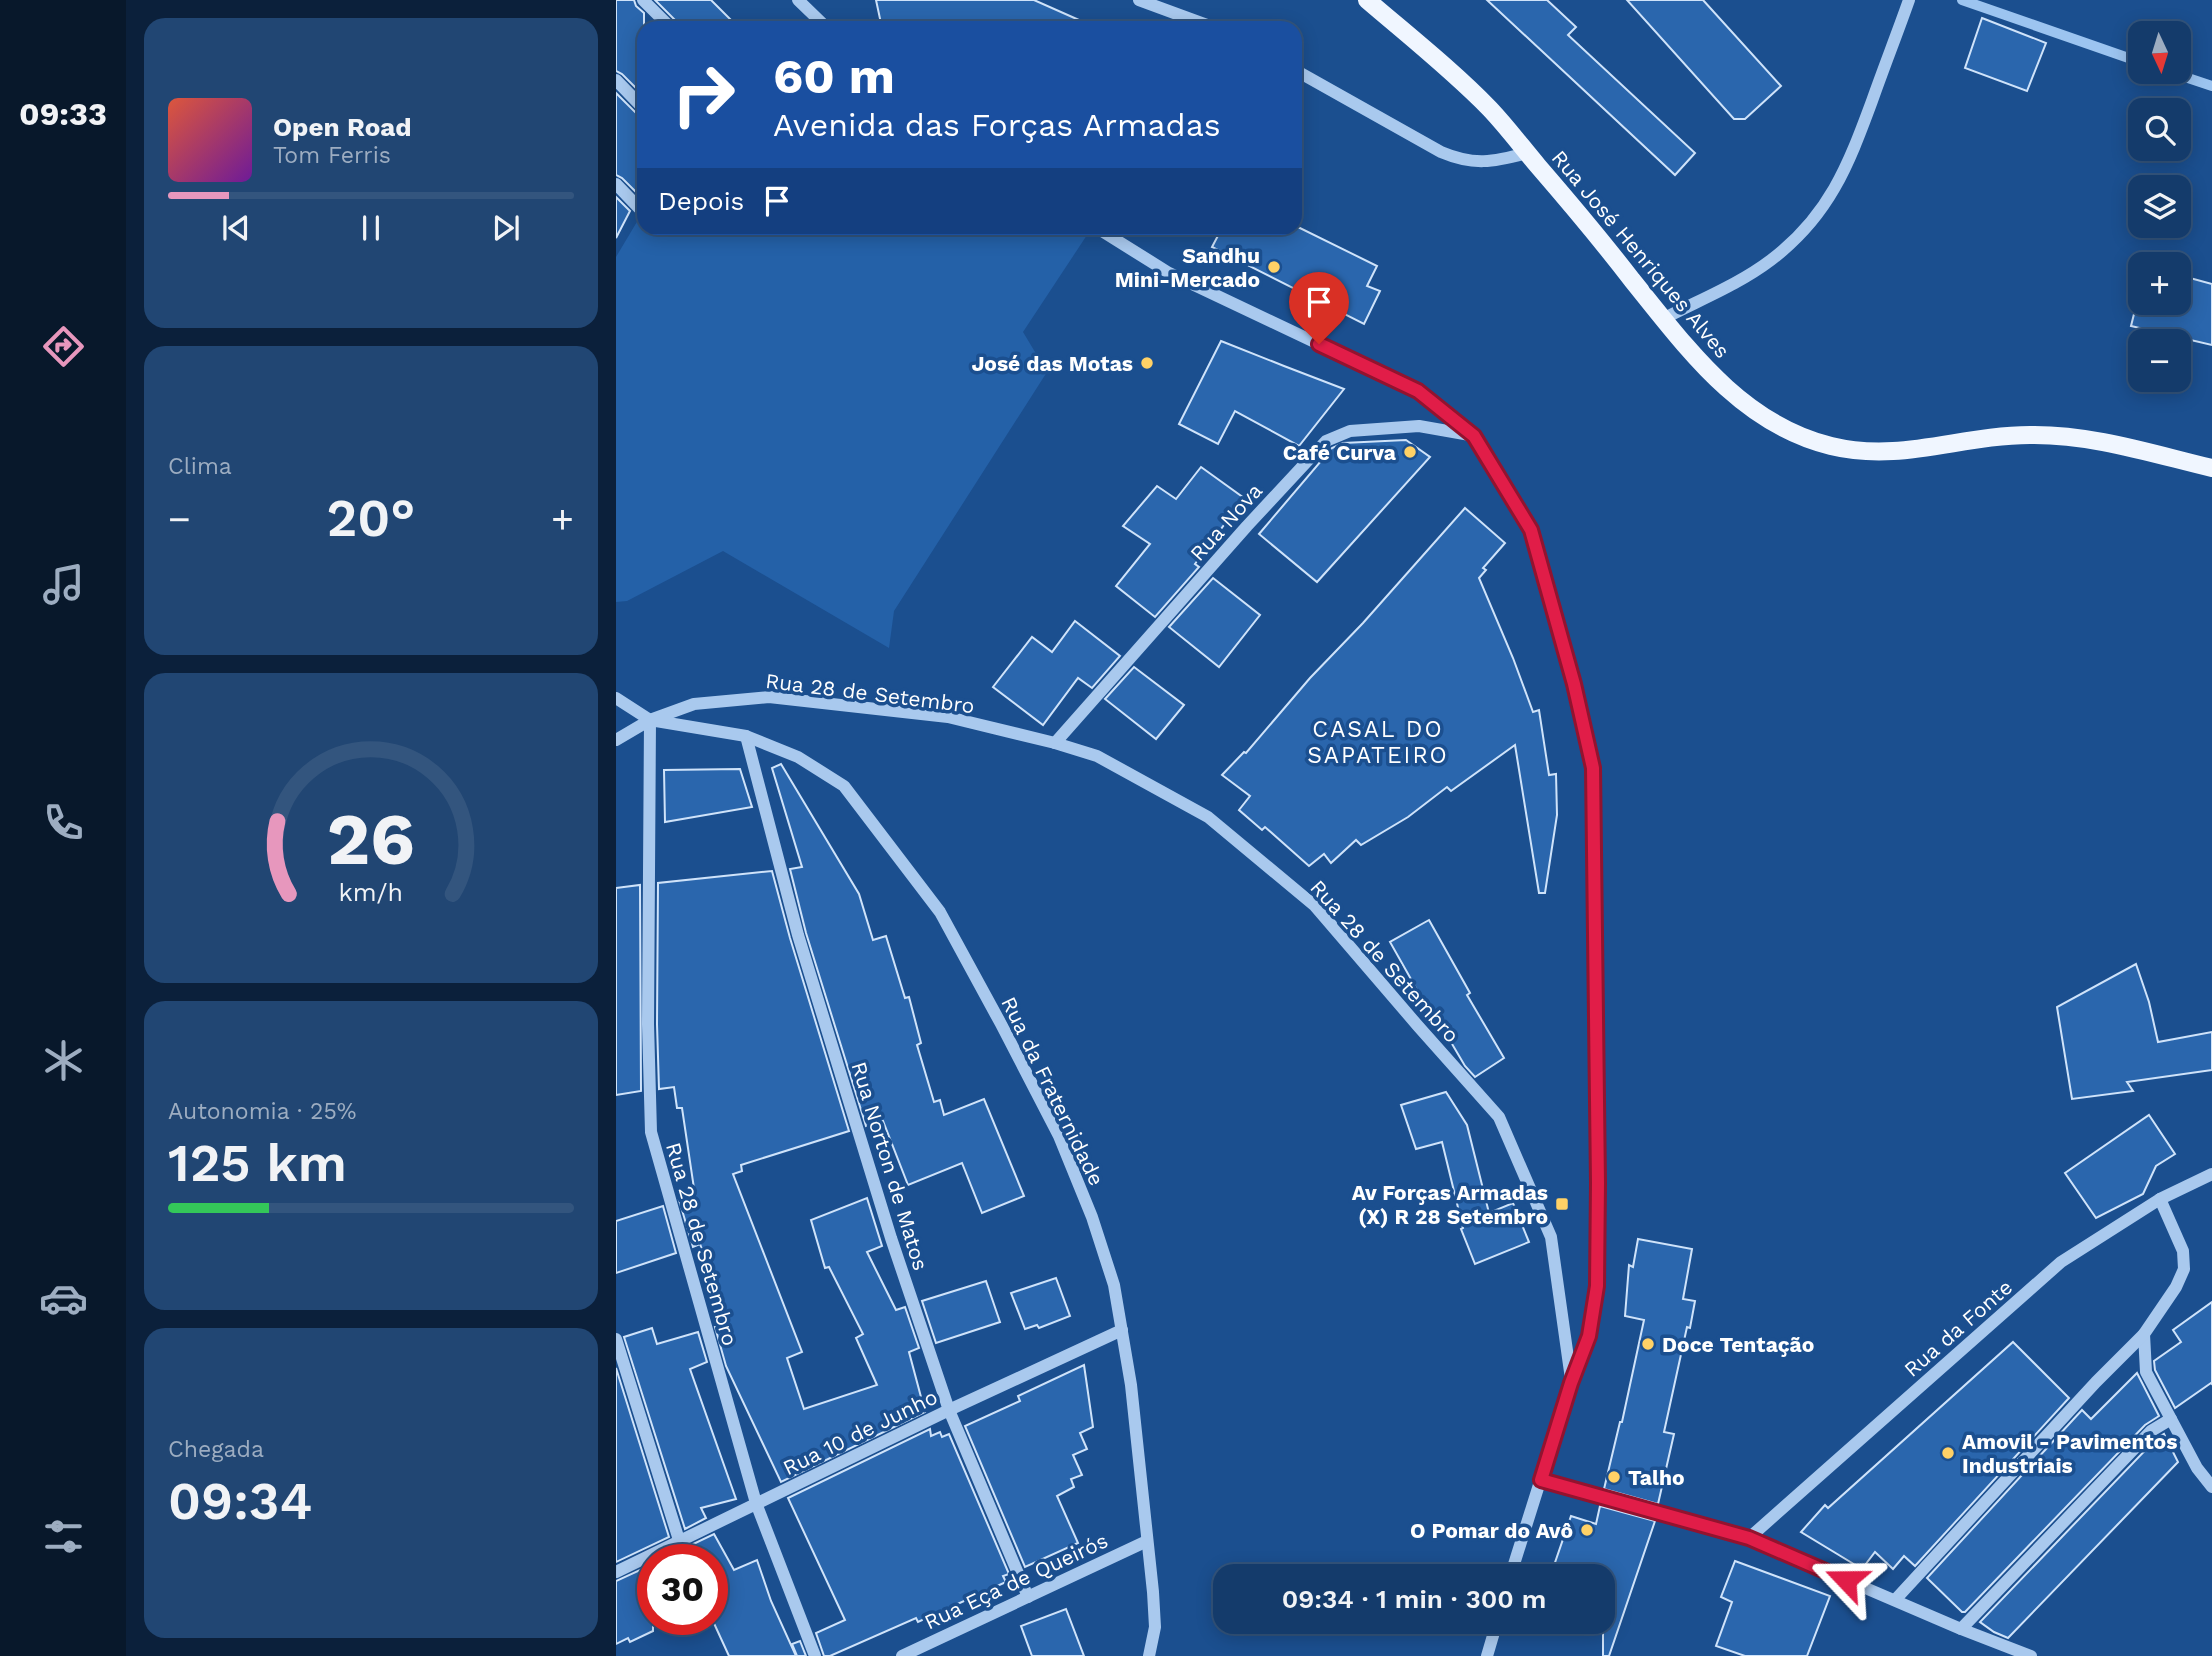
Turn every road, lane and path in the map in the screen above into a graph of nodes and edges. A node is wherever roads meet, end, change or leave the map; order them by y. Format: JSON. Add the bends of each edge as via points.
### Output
{"nodes":[{"id":1,"x":643,"y":0,"type":"edge"},
{"id":2,"x":798,"y":0,"type":"edge"},
{"id":3,"x":1139,"y":0,"type":"edge"},
{"id":4,"x":1367,"y":0,"type":"edge"},
{"id":5,"x":1909,"y":0,"type":"edge"},
{"id":6,"x":664,"y":21,"type":"edge"},
{"id":7,"x":820,"y":21,"type":"edge"},
{"id":8,"x":1196,"y":21,"type":"edge"},
{"id":9,"x":1302,"y":74,"type":"edge"},
{"id":10,"x":616,"y":80,"type":"edge"},
{"id":11,"x":637,"y":102,"type":"edge"},
{"id":12,"x":1527,"y":153,"type":"junction"},
{"id":13,"x":616,"y":184,"type":"edge"},
{"id":14,"x":637,"y":206,"type":"edge"},
{"id":15,"x":1108,"y":235,"type":"edge"},
{"id":16,"x":1663,"y":319,"type":"junction"},
{"id":17,"x":1474,"y":436,"type":"junction"},
{"id":18,"x":2212,"y":468,"type":"edge"},
{"id":19,"x":616,"y":698,"type":"edge"},
{"id":20,"x":650,"y":720,"type":"junction"},
{"id":21,"x":746,"y":736,"type":"junction"},
{"id":22,"x":616,"y":740,"type":"edge"},
{"id":23,"x":1055,"y":743,"type":"junction"},
{"id":24,"x":2212,"y":1174,"type":"edge"},
{"id":25,"x":2160,"y":1199,"type":"junction"},
{"id":26,"x":1122,"y":1330,"type":"junction"},
{"id":27,"x":2144,"y":1334,"type":"junction"},
{"id":28,"x":616,"y":1339,"type":"edge"},
{"id":29,"x":1571,"y":1383,"type":"junction"},
{"id":30,"x":949,"y":1410,"type":"junction"},
{"id":31,"x":2171,"y":1419,"type":"junction"},
{"id":32,"x":1541,"y":1480,"type":"junction"},
{"id":33,"x":2212,"y":1487,"type":"edge"},
{"id":34,"x":756,"y":1503,"type":"junction"},
{"id":35,"x":1749,"y":1538,"type":"junction"},
{"id":36,"x":679,"y":1540,"type":"junction"},
{"id":37,"x":1147,"y":1541,"type":"junction"},
{"id":38,"x":1514,"y":1564,"type":"edge"},
{"id":39,"x":616,"y":1572,"type":"edge"},
{"id":40,"x":1028,"y":1597,"type":"junction"},
{"id":41,"x":1895,"y":1601,"type":"junction"},
{"id":42,"x":1961,"y":1629,"type":"junction"},
{"id":43,"x":1493,"y":1634,"type":"edge"},
{"id":44,"x":815,"y":1656,"type":"edge"},
{"id":45,"x":902,"y":1656,"type":"edge"},
{"id":46,"x":1149,"y":1656,"type":"edge"},
{"id":47,"x":1487,"y":1656,"type":"edge"},
{"id":48,"x":2031,"y":1656,"type":"edge"}],
"edges":[{"from":1,"to":6,"type":"street"},
{"from":2,"to":7,"type":"street"},
{"from":3,"to":8,"type":"street"},
{"from":4,"to":12,"type":"main road","name":"Rua José Henriques Alves","via":[[1490,110]]},
{"from":5,"to":16,"type":"street","via":[[1850,161],[1807,228],[1753,273]]},
{"from":9,"to":12,"type":"street","via":[[1455,158],[1494,162]]},
{"from":10,"to":11,"type":"street"},
{"from":12,"to":16,"type":"main road","name":"Rua José Henriques Alves"},
{"from":13,"to":14,"type":"street"},
{"from":15,"to":17,"type":"street","via":[[1169,273],[1418,391]]},
{"from":16,"to":18,"type":"main road","name":"Rua José Henriques Alves","via":[[1735,396],[1760,415],[1829,446],[1894,452],[1990,438],[2071,437]]},
{"from":17,"to":23,"type":"street","name":"Rua Nova","via":[[1419,426],[1350,431],[1326,441]]},
{"from":17,"to":29,"type":"street","via":[[1531,530],[1593,768],[1599,1256],[1589,1336]]},
{"from":19,"to":20,"type":"street"},
{"from":20,"to":21,"type":"street","name":"Rua da Fraternidade"},
{"from":20,"to":22,"type":"street"},
{"from":20,"to":23,"type":"street","name":"Rua 28 de Setembro","via":[[694,704],[769,697],[948,717]]},
{"from":20,"to":34,"type":"street","name":"Rua 28 de Setembro","via":[[651,1132]]},
{"from":21,"to":26,"type":"street","name":"Rua da Fraternidade","via":[[797,757],[844,786],[940,912],[1059,1136],[1100,1240]]},
{"from":21,"to":30,"type":"street","name":"Rua Norton de Matos","via":[[798,935]]},
{"from":23,"to":29,"type":"street","name":"Rua 28 de Setembro","via":[[1097,756],[1208,817],[1315,906],[1499,1117],[1551,1237]]},
{"from":24,"to":25,"type":"street","name":"Rua da Fonte"},
{"from":25,"to":27,"type":"street","via":[[2183,1251],[2184,1269]]},
{"from":25,"to":35,"type":"street","name":"Rua da Fonte","via":[[2061,1262]]},
{"from":26,"to":30,"type":"street","name":"Rua 10 de Junho"},
{"from":26,"to":37,"type":"street","name":"Rua da Fraternidade"},
{"from":27,"to":31,"type":"street","via":[[2146,1372]]},
{"from":27,"to":41,"type":"street"},
{"from":28,"to":36,"type":"street"},
{"from":29,"to":32,"type":"street"},
{"from":30,"to":34,"type":"street","name":"Rua 10 de Junho"},
{"from":30,"to":40,"type":"street","name":"Rua Norton de Matos"},
{"from":31,"to":33,"type":"street"},
{"from":31,"to":42,"type":"street","via":[[2151,1431]]},
{"from":32,"to":35,"type":"street"},
{"from":32,"to":38,"type":"street"},
{"from":34,"to":36,"type":"street","name":"Rua 10 de Junho"},
{"from":34,"to":44,"type":"street","name":"Rua 28 de Setembro"},
{"from":35,"to":41,"type":"street"},
{"from":36,"to":39,"type":"street","name":"Rua 10 de Junho"},
{"from":37,"to":40,"type":"street","name":"Rua Eça de Queirós"},
{"from":37,"to":46,"type":"street","name":"Rua da Fraternidade","via":[[1156,1627]]},
{"from":40,"to":45,"type":"street","name":"Rua Eça de Queirós"},
{"from":41,"to":42,"type":"street"},
{"from":42,"to":48,"type":"street"},
{"from":43,"to":47,"type":"street"}]}
